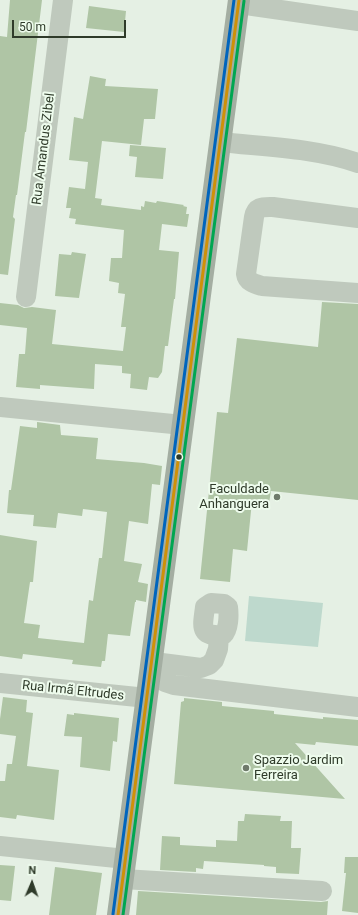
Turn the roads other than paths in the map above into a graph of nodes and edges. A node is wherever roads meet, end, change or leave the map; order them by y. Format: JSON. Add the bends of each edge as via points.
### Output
{"nodes":[{"id":1,"x":63,"y":0,"type":"edge"},
{"id":2,"x":239,"y":2,"type":"edge"},
{"id":3,"x":358,"y":21,"type":"edge"},
{"id":4,"x":220,"y":142,"type":"junction"},
{"id":5,"x":358,"y":163,"type":"edge"},
{"id":6,"x":358,"y":218,"type":"edge"},
{"id":7,"x":358,"y":293,"type":"edge"},
{"id":8,"x":26,"y":298,"type":"dead end"},
{"id":9,"x":0,"y":407,"type":"edge"},
{"id":10,"x":183,"y":425,"type":"junction"},
{"id":11,"x":219,"y":636,"type":"dead end"},
{"id":12,"x":160,"y":663,"type":"junction"},
{"id":13,"x":0,"y":683,"type":"edge"},
{"id":14,"x":147,"y":695,"type":"junction"},
{"id":15,"x":289,"y":706,"type":"dead end"},
{"id":16,"x":358,"y":708,"type":"edge"},
{"id":17,"x":0,"y":846,"type":"edge"},
{"id":18,"x":124,"y":869,"type":"junction"},
{"id":19,"x":322,"y":891,"type":"dead end"},
{"id":20,"x":118,"y":915,"type":"edge"}],
"edges":[{"from":1,"to":8,"type":"street","name":"Rua Amandus Zibel"},
{"from":2,"to":3,"type":"street"},
{"from":2,"to":4,"type":"main road"},
{"from":4,"to":5,"type":"street","via":[[306,151]]},
{"from":4,"to":10,"type":"main road"},
{"from":6,"to":7,"type":"street","via":[[273,207],[257,208],[246,274],[251,282],[262,286]]},
{"from":9,"to":10,"type":"street"},
{"from":10,"to":12,"type":"main road"},
{"from":11,"to":12,"type":"street","via":[[218,649],[209,665],[201,668]]},
{"from":12,"to":14,"type":"main road"},
{"from":12,"to":16,"type":"street","via":[[165,682],[174,685]]},
{"from":13,"to":14,"type":"street","name":"Rua Irmã Eltrudes"},
{"from":14,"to":15,"type":"street","name":"Rua Irmã Eltrudes"},
{"from":14,"to":18,"type":"main road"},
{"from":17,"to":18,"type":"street"},
{"from":18,"to":19,"type":"street"},
{"from":18,"to":20,"type":"main road"}]}
